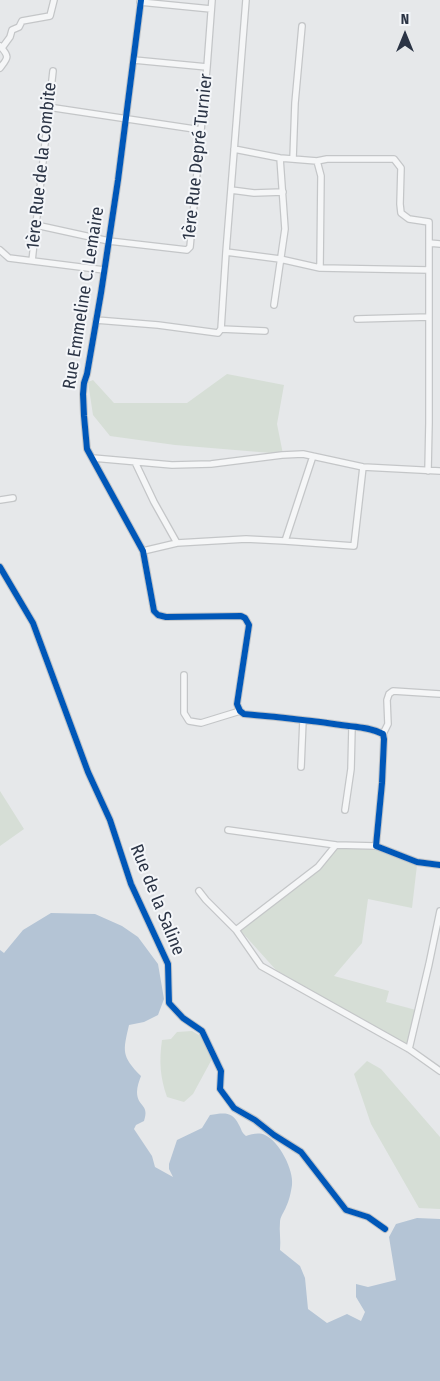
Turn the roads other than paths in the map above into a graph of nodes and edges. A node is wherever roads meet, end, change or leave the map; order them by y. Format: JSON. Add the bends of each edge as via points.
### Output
{"nodes":[{"id":1,"x":54,"y":0,"type":"edge"},
{"id":2,"x":212,"y":0,"type":"edge"},
{"id":3,"x":246,"y":0,"type":"edge"},
{"id":4,"x":140,"y":1,"type":"edge"},
{"id":5,"x":211,"y":10,"type":"junction"},
{"id":6,"x":302,"y":26,"type":"dead end"},
{"id":7,"x":1,"y":47,"type":"edge"},
{"id":8,"x":134,"y":60,"type":"junction"},
{"id":9,"x":208,"y":67,"type":"junction"},
{"id":10,"x":0,"y":68,"type":"edge"},
{"id":11,"x":53,"y":72,"type":"dead end"},
{"id":12,"x":48,"y":107,"type":"junction"},
{"id":13,"x":126,"y":119,"type":"junction"},
{"id":14,"x":201,"y":130,"type":"junction"},
{"id":15,"x":234,"y":149,"type":"junction"},
{"id":16,"x":280,"y":158,"type":"junction"},
{"id":17,"x":293,"y":159,"type":"junction"},
{"id":18,"x":318,"y":161,"type":"junction"},
{"id":19,"x":230,"y":190,"type":"junction"},
{"id":20,"x":283,"y":192,"type":"junction"},
{"id":21,"x":36,"y":225,"type":"junction"},
{"id":22,"x":109,"y":241,"type":"junction"},
{"id":23,"x":429,"y":243,"type":"junction"},
{"id":24,"x":440,"y":244,"type":"edge"},
{"id":25,"x":0,"y":250,"type":"edge"},
{"id":26,"x":226,"y":252,"type":"junction"},
{"id":27,"x":280,"y":259,"type":"junction"},
{"id":28,"x":32,"y":261,"type":"junction"},
{"id":29,"x":320,"y":268,"type":"junction"},
{"id":30,"x":104,"y":270,"type":"junction"},
{"id":31,"x":429,"y":270,"type":"junction"},
{"id":32,"x":274,"y":305,"type":"dead end"},
{"id":33,"x":429,"y":317,"type":"junction"},
{"id":34,"x":357,"y":319,"type":"dead end"},
{"id":35,"x":96,"y":320,"type":"junction"},
{"id":36,"x":221,"y":329,"type":"junction"},
{"id":37,"x":265,"y":331,"type":"dead end"},
{"id":38,"x":313,"y":456,"type":"junction"},
{"id":39,"x":92,"y":458,"type":"junction"},
{"id":40,"x":136,"y":462,"type":"junction"},
{"id":41,"x":363,"y":467,"type":"junction"},
{"id":42,"x":428,"y":471,"type":"junction"},
{"id":43,"x":440,"y":471,"type":"edge"},
{"id":44,"x":13,"y":498,"type":"dead end"},
{"id":45,"x":0,"y":500,"type":"edge"},
{"id":46,"x":285,"y":542,"type":"junction"},
{"id":47,"x":177,"y":543,"type":"junction"},
{"id":48,"x":143,"y":551,"type":"junction"},
{"id":49,"x":0,"y":567,"type":"edge"},
{"id":50,"x":184,"y":675,"type":"dead end"},
{"id":51,"x":440,"y":694,"type":"edge"},
{"id":52,"x":240,"y":711,"type":"junction"},
{"id":53,"x":303,"y":720,"type":"junction"},
{"id":54,"x":352,"y":727,"type":"junction"},
{"id":55,"x":383,"y":734,"type":"junction"},
{"id":56,"x":301,"y":767,"type":"dead end"},
{"id":57,"x":345,"y":810,"type":"dead end"},
{"id":58,"x":228,"y":830,"type":"dead end"},
{"id":59,"x":336,"y":845,"type":"junction"},
{"id":60,"x":376,"y":846,"type":"junction"},
{"id":61,"x":440,"y":865,"type":"edge"},
{"id":62,"x":199,"y":891,"type":"dead end"},
{"id":63,"x":440,"y":911,"type":"edge"},
{"id":64,"x":236,"y":930,"type":"junction"},
{"id":65,"x":409,"y":1049,"type":"junction"},
{"id":66,"x":440,"y":1071,"type":"edge"},
{"id":67,"x":385,"y":1228,"type":"dead end"}],
"edges":[{"from":1,"to":7,"type":"street","via":[[50,16],[22,21]]},
{"from":2,"to":5,"type":"street","name":"1ère Rue Depré Turnier"},
{"from":3,"to":15,"type":"street"},
{"from":4,"to":5,"type":"street"},
{"from":4,"to":8,"type":"street","name":"Rue Emmeline C. Lemaire"},
{"from":5,"to":9,"type":"street","name":"1ère Rue Depré Turnier"},
{"from":6,"to":17,"type":"street"},
{"from":7,"to":10,"type":"street","via":[[7,58]]},
{"from":8,"to":9,"type":"street"},
{"from":8,"to":13,"type":"street","name":"Rue Emmeline C. Lemaire"},
{"from":9,"to":14,"type":"street","name":"1ère Rue Depré Turnier"},
{"from":11,"to":12,"type":"street","name":"1ère Rue de la Combite"},
{"from":12,"to":13,"type":"street"},
{"from":12,"to":21,"type":"street","name":"1ère Rue de la Combite"},
{"from":13,"to":14,"type":"street"},
{"from":13,"to":22,"type":"street","name":"Rue Emmeline C. Lemaire"},
{"from":14,"to":22,"type":"street","name":"1ère Rue Depré Turnier","via":[[190,247],[187,250]]},
{"from":15,"to":16,"type":"street"},
{"from":15,"to":19,"type":"street"},
{"from":16,"to":17,"type":"street"},
{"from":16,"to":20,"type":"street"},
{"from":17,"to":18,"type":"street"},
{"from":18,"to":23,"type":"street","via":[[394,159],[401,168],[401,213],[409,219],[429,222]]},
{"from":18,"to":29,"type":"street","via":[[321,176]]},
{"from":19,"to":20,"type":"street"},
{"from":19,"to":26,"type":"street"},
{"from":20,"to":27,"type":"street","via":[[285,229]]},
{"from":21,"to":22,"type":"street","name":"1ère Rue Depré Turnier"},
{"from":21,"to":28,"type":"street","name":"1ère Rue de la Combite"},
{"from":22,"to":30,"type":"street","name":"Rue Emmeline C. Lemaire"},
{"from":23,"to":24,"type":"street"},
{"from":23,"to":31,"type":"street"},
{"from":25,"to":28,"type":"street","via":[[9,258]]},
{"from":26,"to":27,"type":"street"},
{"from":26,"to":36,"type":"street"},
{"from":27,"to":29,"type":"street"},
{"from":27,"to":32,"type":"street"},
{"from":28,"to":30,"type":"street"},
{"from":29,"to":31,"type":"street"},
{"from":30,"to":35,"type":"street","name":"Rue Emmeline C. Lemaire"},
{"from":31,"to":33,"type":"street"},
{"from":33,"to":34,"type":"street"},
{"from":33,"to":42,"type":"street"},
{"from":35,"to":36,"type":"street","via":[[218,333]]},
{"from":35,"to":39,"type":"street","name":"Rue Emmeline C. Lemaire","via":[[83,394],[87,449]]},
{"from":36,"to":37,"type":"street"},
{"from":38,"to":40,"type":"street","via":[[282,455],[172,465]]},
{"from":38,"to":41,"type":"street"},
{"from":38,"to":46,"type":"street"},
{"from":39,"to":40,"type":"street"},
{"from":39,"to":48,"type":"street","name":"Rue Emmeline C. Lemaire"},
{"from":40,"to":47,"type":"street"},
{"from":41,"to":42,"type":"street"},
{"from":41,"to":46,"type":"street","via":[[354,546]]},
{"from":42,"to":43,"type":"street"},
{"from":44,"to":45,"type":"street"},
{"from":46,"to":47,"type":"street","via":[[246,539]]},
{"from":47,"to":48,"type":"street"},
{"from":48,"to":52,"type":"street","name":"Rue Emmeline C. Lemaire","via":[[154,611],[158,615],[245,618],[249,625],[237,704]]},
{"from":49,"to":67,"type":"street","name":"Rue de la Saline","via":[[33,623],[85,764],[110,820],[131,884],[168,964],[169,1003],[182,1018],[202,1031],[221,1072],[220,1089],[234,1108],[301,1152],[346,1210],[368,1217]]},
{"from":50,"to":52,"type":"street","via":[[184,713],[189,721],[201,723]]},
{"from":51,"to":55,"type":"street","via":[[393,691],[387,700],[388,724]]},
{"from":52,"to":53,"type":"street"},
{"from":53,"to":54,"type":"street"},
{"from":53,"to":56,"type":"street"},
{"from":54,"to":55,"type":"street"},
{"from":54,"to":57,"type":"street","via":[[351,769]]},
{"from":55,"to":60,"type":"street"},
{"from":58,"to":59,"type":"street"},
{"from":59,"to":60,"type":"street"},
{"from":59,"to":64,"type":"street","via":[[318,867]]},
{"from":60,"to":61,"type":"street","via":[[417,862]]},
{"from":62,"to":64,"type":"street"},
{"from":63,"to":65,"type":"street"},
{"from":64,"to":65,"type":"street","via":[[261,966]]},
{"from":65,"to":66,"type":"street"}]}
